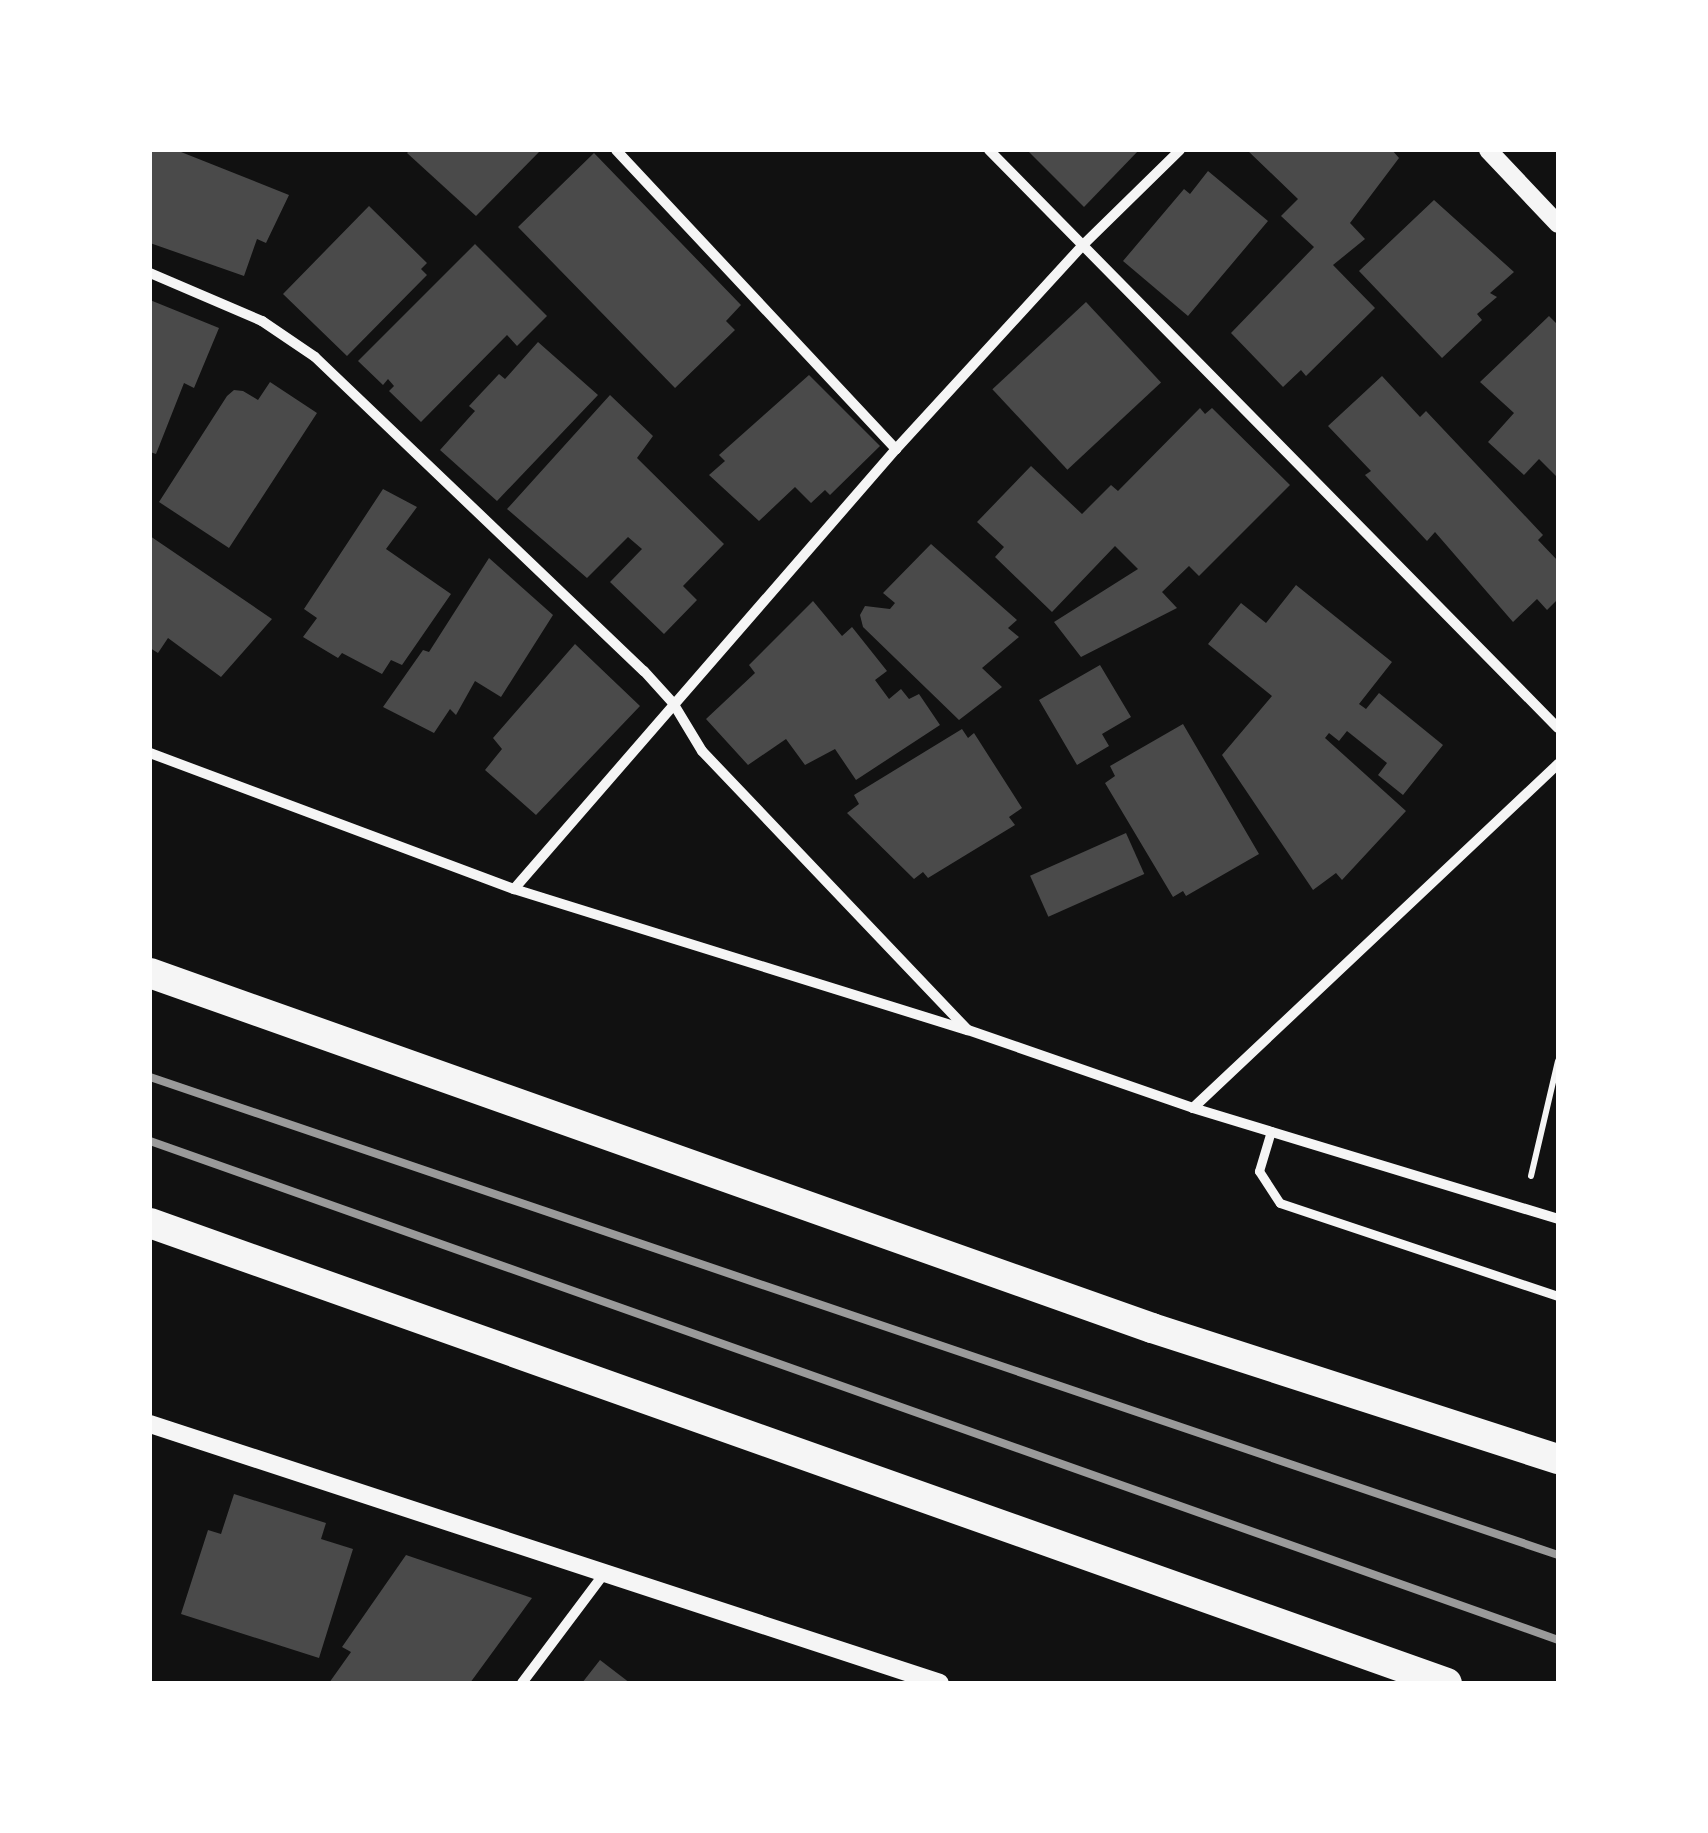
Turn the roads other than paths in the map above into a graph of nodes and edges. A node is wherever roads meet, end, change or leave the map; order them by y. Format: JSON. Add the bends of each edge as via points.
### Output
{"nodes":[{"id":1,"x":616,"y":150,"type":"edge"},
{"id":2,"x":989,"y":150,"type":"edge"},
{"id":3,"x":1180,"y":150,"type":"edge"},
{"id":4,"x":1488,"y":150,"type":"edge"},
{"id":5,"x":1558,"y":224,"type":"edge"},
{"id":6,"x":1084,"y":244,"type":"junction"},
{"id":7,"x":150,"y":272,"type":"edge"},
{"id":8,"x":896,"y":449,"type":"junction"},
{"id":9,"x":673,"y":703,"type":"junction"},
{"id":10,"x":1558,"y":728,"type":"edge"},
{"id":11,"x":150,"y":754,"type":"edge"},
{"id":12,"x":1558,"y":764,"type":"edge"},
{"id":13,"x":514,"y":889,"type":"junction"},
{"id":14,"x":150,"y":973,"type":"edge"},
{"id":15,"x":968,"y":1030,"type":"junction"},
{"id":16,"x":1193,"y":1108,"type":"junction"},
{"id":17,"x":1271,"y":1131,"type":"junction"},
{"id":18,"x":1558,"y":1218,"type":"edge"},
{"id":19,"x":150,"y":1222,"type":"edge"},
{"id":20,"x":1558,"y":1296,"type":"edge"},
{"id":21,"x":150,"y":1424,"type":"edge"},
{"id":22,"x":1558,"y":1459,"type":"edge"},
{"id":23,"x":603,"y":1575,"type":"junction"},
{"id":24,"x":522,"y":1683,"type":"edge"},
{"id":25,"x":940,"y":1683,"type":"edge"},
{"id":26,"x":1446,"y":1683,"type":"edge"}],
"edges":[{"from":1,"to":8,"type":"street"},
{"from":2,"to":6,"type":"street"},
{"from":3,"to":6,"type":"street"},
{"from":4,"to":5,"type":"street"},
{"from":6,"to":8,"type":"street"},
{"from":6,"to":10,"type":"street"},
{"from":7,"to":9,"type":"street","via":[[262,321],[314,357]]},
{"from":8,"to":9,"type":"street"},
{"from":9,"to":13,"type":"street"},
{"from":9,"to":15,"type":"street","via":[[702,752]]},
{"from":11,"to":13,"type":"street"},
{"from":12,"to":16,"type":"street"},
{"from":13,"to":15,"type":"street"},
{"from":14,"to":22,"type":"highway","via":[[1152,1328]]},
{"from":15,"to":16,"type":"street"},
{"from":16,"to":17,"type":"street"},
{"from":17,"to":18,"type":"street"},
{"from":17,"to":20,"type":"street","via":[[1259,1170],[1280,1203]]},
{"from":19,"to":26,"type":"highway"},
{"from":21,"to":23,"type":"street"},
{"from":23,"to":24,"type":"street"},
{"from":23,"to":25,"type":"street"}]}
